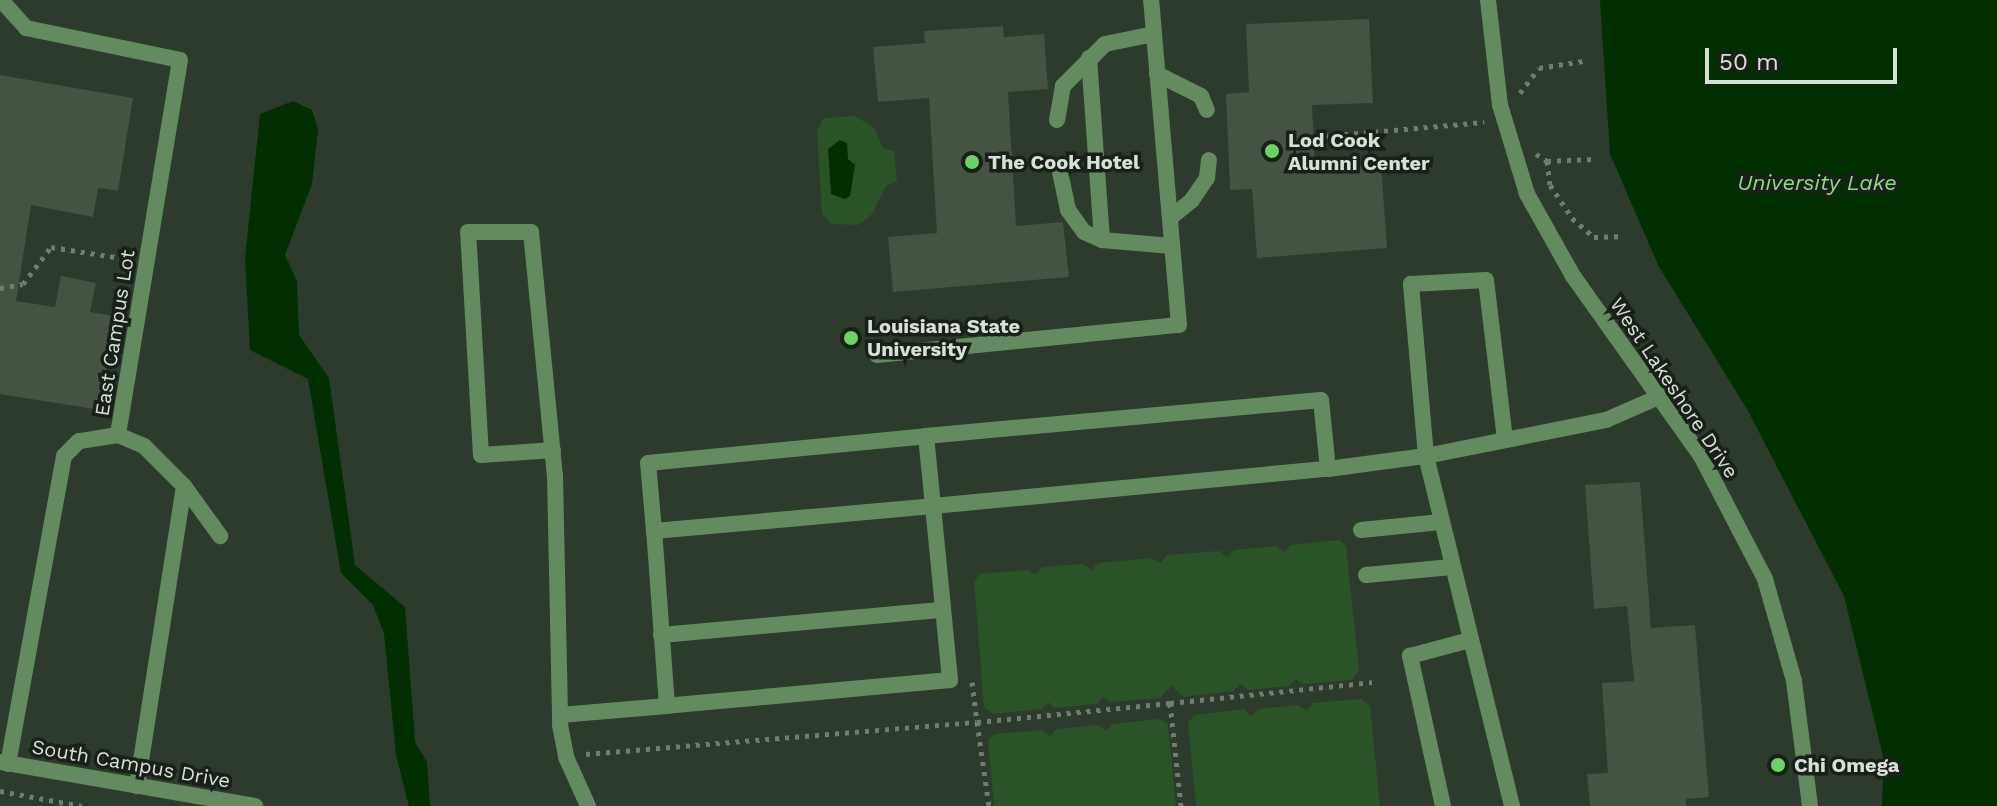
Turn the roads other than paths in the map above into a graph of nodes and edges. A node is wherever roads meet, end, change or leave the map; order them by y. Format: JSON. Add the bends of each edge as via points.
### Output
{"nodes":[{"id":1,"x":1,"y":0,"type":"edge"},
{"id":2,"x":1151,"y":0,"type":"edge"},
{"id":3,"x":1488,"y":0,"type":"edge"},
{"id":4,"x":1154,"y":34,"type":"junction"},
{"id":5,"x":1089,"y":58,"type":"junction"},
{"id":6,"x":1157,"y":74,"type":"junction"},
{"id":7,"x":1207,"y":110,"type":"dead end"},
{"id":8,"x":1057,"y":120,"type":"dead end"},
{"id":9,"x":1209,"y":160,"type":"dead end"},
{"id":10,"x":1060,"y":172,"type":"dead end"},
{"id":11,"x":1170,"y":218,"type":"junction"},
{"id":12,"x":1102,"y":240,"type":"junction"},
{"id":13,"x":1172,"y":246,"type":"junction"},
{"id":14,"x":877,"y":355,"type":"dead end"},
{"id":15,"x":1661,"y":396,"type":"junction"},
{"id":16,"x":118,"y":435,"type":"junction"},
{"id":17,"x":926,"y":436,"type":"junction"},
{"id":18,"x":1505,"y":440,"type":"junction"},
{"id":19,"x":553,"y":450,"type":"junction"},
{"id":20,"x":1426,"y":456,"type":"junction"},
{"id":21,"x":1328,"y":469,"type":"junction"},
{"id":22,"x":184,"y":486,"type":"junction"},
{"id":23,"x":933,"y":506,"type":"junction"},
{"id":24,"x":1441,"y":522,"type":"junction"},
{"id":25,"x":1361,"y":530,"type":"dead end"},
{"id":26,"x":654,"y":531,"type":"junction"},
{"id":27,"x":220,"y":536,"type":"dead end"},
{"id":28,"x":1452,"y":567,"type":"junction"},
{"id":29,"x":1366,"y":575,"type":"dead end"},
{"id":30,"x":943,"y":610,"type":"junction"},
{"id":31,"x":661,"y":635,"type":"junction"},
{"id":32,"x":1470,"y":640,"type":"junction"},
{"id":33,"x":667,"y":706,"type":"junction"},
{"id":34,"x":560,"y":715,"type":"junction"},
{"id":35,"x":4,"y":763,"type":"edge"},
{"id":36,"x":137,"y":786,"type":"junction"},
{"id":37,"x":255,"y":806,"type":"edge"},
{"id":38,"x":588,"y":806,"type":"edge"},
{"id":39,"x":1443,"y":806,"type":"edge"},
{"id":40,"x":1512,"y":806,"type":"edge"},
{"id":41,"x":1810,"y":806,"type":"edge"}],
"edges":[{"from":1,"to":16,"type":"street","name":"East Campus Lot","via":[[26,28],[180,60]]},
{"from":2,"to":4,"type":"street"},
{"from":3,"to":15,"type":"street","name":"West Lakeshore Drive","via":[[1500,105],[1527,194],[1573,276]]},
{"from":4,"to":5,"type":"street","via":[[1105,44]]},
{"from":4,"to":6,"type":"street"},
{"from":5,"to":8,"type":"street","via":[[1063,86]]},
{"from":5,"to":12,"type":"street"},
{"from":6,"to":7,"type":"street","via":[[1192,90]]},
{"from":6,"to":11,"type":"street"},
{"from":9,"to":11,"type":"street","via":[[1207,178]]},
{"from":10,"to":12,"type":"street","via":[[1068,210],[1084,232]]},
{"from":11,"to":13,"type":"street"},
{"from":12,"to":13,"type":"street"},
{"from":13,"to":14,"type":"street","via":[[1179,325]]},
{"from":15,"to":18,"type":"street","via":[[1606,420]]},
{"from":15,"to":41,"type":"street","name":"West Lakeshore Drive","via":[[1745,532],[1765,579],[1794,681]]},
{"from":16,"to":22,"type":"street","via":[[144,446]]},
{"from":16,"to":35,"type":"street","name":"East Campus Lot","via":[[79,441],[60,468]]},
{"from":17,"to":21,"type":"street","via":[[1321,400]]},
{"from":17,"to":23,"type":"street"},
{"from":17,"to":26,"type":"street","via":[[648,463]]},
{"from":18,"to":20,"type":"street"},
{"from":18,"to":20,"type":"street","via":[[1486,280],[1411,284]]},
{"from":19,"to":19,"type":"street","via":[[531,232],[468,232],[481,455]]},
{"from":19,"to":34,"type":"street"},
{"from":20,"to":21,"type":"street"},
{"from":20,"to":24,"type":"street"},
{"from":21,"to":23,"type":"street"},
{"from":22,"to":27,"type":"street"},
{"from":22,"to":36,"type":"street"},
{"from":23,"to":26,"type":"street"},
{"from":23,"to":30,"type":"street"},
{"from":24,"to":25,"type":"street"},
{"from":24,"to":28,"type":"street"},
{"from":26,"to":31,"type":"street"},
{"from":28,"to":29,"type":"street"},
{"from":28,"to":32,"type":"street"},
{"from":30,"to":31,"type":"street"},
{"from":30,"to":33,"type":"street","via":[[950,680]]},
{"from":31,"to":33,"type":"street"},
{"from":32,"to":39,"type":"street","via":[[1410,656]]},
{"from":32,"to":40,"type":"street"},
{"from":33,"to":34,"type":"street"},
{"from":34,"to":38,"type":"street","via":[[566,757]]},
{"from":35,"to":36,"type":"street","name":"South Campus Drive"},
{"from":36,"to":37,"type":"street","name":"South Campus Drive"}]}
